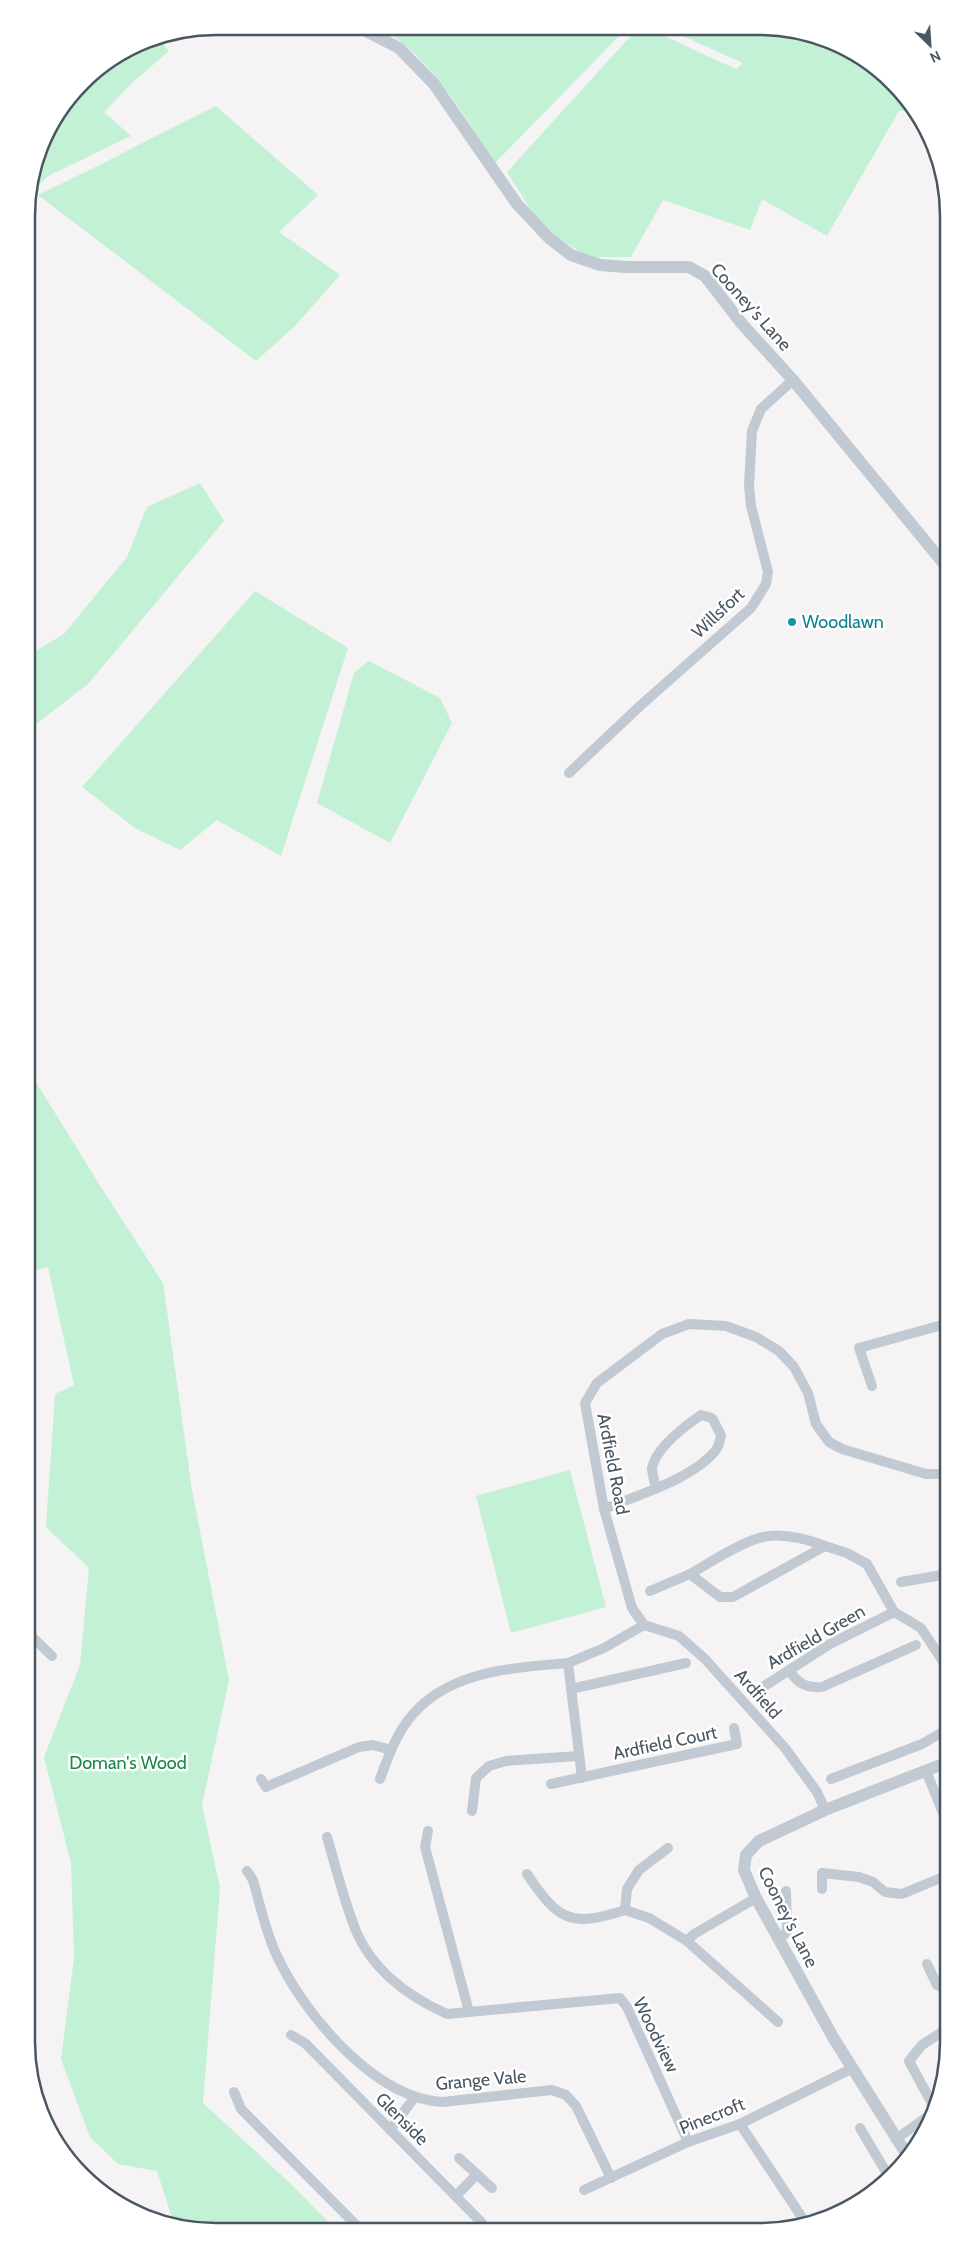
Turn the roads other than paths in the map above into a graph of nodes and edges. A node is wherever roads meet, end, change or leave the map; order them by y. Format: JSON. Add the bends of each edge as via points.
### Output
{"nodes":[{"id":1,"x":374,"y":35,"type":"edge"},
{"id":2,"x":793,"y":380,"type":"junction"},
{"id":3,"x":940,"y":559,"type":"edge"},
{"id":4,"x":569,"y":773,"type":"dead end"},
{"id":5,"x":940,"y":1325,"type":"edge"},
{"id":6,"x":872,"y":1386,"type":"dead end"},
{"id":7,"x":940,"y":1474,"type":"edge"},
{"id":8,"x":656,"y":1488,"type":"junction"},
{"id":9,"x":604,"y":1509,"type":"junction"},
{"id":10,"x":825,"y":1546,"type":"junction"},
{"id":11,"x":690,"y":1574,"type":"junction"},
{"id":12,"x":940,"y":1575,"type":"edge"},
{"id":13,"x":900,"y":1582,"type":"dead end"},
{"id":14,"x":650,"y":1590,"type":"dead end"},
{"id":15,"x":894,"y":1612,"type":"junction"},
{"id":16,"x":644,"y":1625,"type":"junction"},
{"id":17,"x":35,"y":1640,"type":"edge"},
{"id":18,"x":916,"y":1645,"type":"dead end"},
{"id":19,"x":52,"y":1656,"type":"dead end"},
{"id":20,"x":940,"y":1657,"type":"edge"},
{"id":21,"x":568,"y":1663,"type":"junction"},
{"id":22,"x":686,"y":1663,"type":"dead end"},
{"id":23,"x":789,"y":1670,"type":"junction"},
{"id":24,"x":571,"y":1689,"type":"junction"},
{"id":25,"x":755,"y":1692,"type":"dead end"},
{"id":26,"x":734,"y":1728,"type":"dead end"},
{"id":27,"x":940,"y":1733,"type":"edge"},
{"id":28,"x":391,"y":1750,"type":"junction"},
{"id":29,"x":578,"y":1756,"type":"junction"},
{"id":30,"x":940,"y":1765,"type":"edge"},
{"id":31,"x":926,"y":1771,"type":"junction"},
{"id":32,"x":262,"y":1778,"type":"dead end"},
{"id":33,"x":582,"y":1778,"type":"junction"},
{"id":34,"x":380,"y":1779,"type":"dead end"},
{"id":35,"x":831,"y":1779,"type":"dead end"},
{"id":36,"x":551,"y":1784,"type":"dead end"},
{"id":37,"x":940,"y":1805,"type":"edge"},
{"id":38,"x":825,"y":1810,"type":"junction"},
{"id":39,"x":472,"y":1811,"type":"dead end"},
{"id":40,"x":428,"y":1831,"type":"dead end"},
{"id":41,"x":327,"y":1837,"type":"dead end"},
{"id":42,"x":668,"y":1848,"type":"dead end"},
{"id":43,"x":247,"y":1871,"type":"dead end"},
{"id":44,"x":527,"y":1874,"type":"dead end"},
{"id":45,"x":940,"y":1879,"type":"edge"},
{"id":46,"x":822,"y":1889,"type":"dead end"},
{"id":47,"x":786,"y":1891,"type":"dead end"},
{"id":48,"x":756,"y":1898,"type":"junction"},
{"id":49,"x":625,"y":1910,"type":"junction"},
{"id":50,"x":778,"y":1938,"type":"junction"},
{"id":51,"x":687,"y":1941,"type":"junction"},
{"id":52,"x":927,"y":1964,"type":"dead end"},
{"id":53,"x":940,"y":1986,"type":"edge"},
{"id":54,"x":469,"y":2012,"type":"junction"},
{"id":55,"x":778,"y":2022,"type":"dead end"},
{"id":56,"x":940,"y":2033,"type":"edge"},
{"id":57,"x":291,"y":2035,"type":"dead end"},
{"id":58,"x":851,"y":2069,"type":"junction"},
{"id":59,"x":234,"y":2092,"type":"dead end"},
{"id":60,"x":415,"y":2097,"type":"junction"},
{"id":61,"x":930,"y":2099,"type":"edge"},
{"id":62,"x":922,"y":2121,"type":"edge"},
{"id":63,"x":740,"y":2124,"type":"junction"},
{"id":64,"x":860,"y":2128,"type":"dead end"},
{"id":65,"x":390,"y":2130,"type":"junction"},
{"id":66,"x":896,"y":2139,"type":"junction"},
{"id":67,"x":688,"y":2142,"type":"junction"},
{"id":68,"x":904,"y":2151,"type":"edge"},
{"id":69,"x":460,"y":2158,"type":"dead end"},
{"id":70,"x":886,"y":2171,"type":"edge"},
{"id":71,"x":477,"y":2174,"type":"junction"},
{"id":72,"x":611,"y":2178,"type":"junction"},
{"id":73,"x":492,"y":2188,"type":"dead end"},
{"id":74,"x":584,"y":2190,"type":"dead end"},
{"id":75,"x":456,"y":2196,"type":"junction"},
{"id":76,"x":802,"y":2218,"type":"edge"},
{"id":77,"x":354,"y":2223,"type":"edge"},
{"id":78,"x":482,"y":2223,"type":"edge"}],
"edges":[{"from":1,"to":2,"type":"street","name":"Cooney's Lane","via":[[399,48],[434,84],[517,204],[548,238],[571,255],[600,265],[689,267],[705,276],[742,324]]},
{"from":2,"to":3,"type":"street","name":"Cooney's Lane"},
{"from":2,"to":4,"type":"street","name":"Willsfort","via":[[761,409],[752,431],[749,485],[751,506],[768,572],[766,584],[751,608]]},
{"from":5,"to":6,"type":"street","via":[[859,1348]]},
{"from":7,"to":9,"type":"street","name":"Ardfield Road","via":[[926,1474],[835,1446],[821,1434],[801,1380],[779,1351],[756,1337],[726,1326],[689,1324],[657,1337],[597,1383],[585,1403]]},
{"from":8,"to":8,"type":"street","via":[[703,1462],[717,1448],[721,1435],[712,1418],[701,1415],[680,1429],[659,1454],[652,1469]]},
{"from":8,"to":9,"type":"street"},
{"from":9,"to":16,"type":"street","name":"Ardfield Road","via":[[632,1608]]},
{"from":10,"to":11,"type":"street","via":[[804,1538],[757,1538]]},
{"from":10,"to":11,"type":"street","via":[[733,1597],[720,1597]]},
{"from":10,"to":15,"type":"street","via":[[867,1564]]},
{"from":11,"to":14,"type":"street"},
{"from":12,"to":13,"type":"street"},
{"from":15,"to":20,"type":"street","via":[[921,1628]]},
{"from":15,"to":23,"type":"street","name":"Ardfield Green","via":[[830,1644]]},
{"from":16,"to":21,"type":"street","via":[[604,1648]]},
{"from":16,"to":38,"type":"street","name":"Ardfield","via":[[679,1636],[705,1659],[785,1748],[817,1792]]},
{"from":17,"to":19,"type":"street"},
{"from":18,"to":23,"type":"street","via":[[822,1687],[801,1685]]},
{"from":21,"to":24,"type":"street"},
{"from":21,"to":28,"type":"street","via":[[490,1672],[451,1687],[412,1715]]},
{"from":22,"to":24,"type":"street"},
{"from":23,"to":25,"type":"street","name":"Ardfield Green"},
{"from":24,"to":29,"type":"street"},
{"from":26,"to":33,"type":"street","name":"Ardfield Court","via":[[737,1744]]},
{"from":27,"to":35,"type":"street","via":[[922,1744]]},
{"from":28,"to":32,"type":"street","via":[[373,1745],[359,1747],[266,1787]]},
{"from":28,"to":34,"type":"street"},
{"from":29,"to":33,"type":"street"},
{"from":29,"to":39,"type":"street","via":[[506,1761],[489,1766],[476,1778]]},
{"from":30,"to":31,"type":"street","name":"Cooney's Lane"},
{"from":31,"to":37,"type":"street"},
{"from":31,"to":38,"type":"street","name":"Cooney's Lane"},
{"from":33,"to":36,"type":"street"},
{"from":38,"to":48,"type":"street","name":"Cooney's Lane","via":[[759,1841],[746,1855],[745,1877]]},
{"from":40,"to":54,"type":"street","via":[[425,1847]]},
{"from":41,"to":54,"type":"street","via":[[357,1932],[372,1958],[398,1987],[422,2003],[447,2014]]},
{"from":42,"to":49,"type":"street","via":[[639,1870],[627,1889]]},
{"from":43,"to":60,"type":"street","name":"Grange Vale","via":[[253,1880],[276,1955],[315,2017],[362,2065]]},
{"from":44,"to":49,"type":"street","via":[[545,1902],[574,1918],[589,1920]]},
{"from":45,"to":46,"type":"street","via":[[902,1894],[885,1892],[859,1877],[822,1873]]},
{"from":47,"to":50,"type":"street","via":[[787,1933]]},
{"from":48,"to":50,"type":"street","name":"Cooney's Lane"},
{"from":48,"to":51,"type":"street"},
{"from":49,"to":51,"type":"street","via":[[649,1918]]},
{"from":50,"to":58,"type":"street","name":"Cooney's Lane"},
{"from":51,"to":55,"type":"street"},
{"from":52,"to":53,"type":"street"},
{"from":54,"to":67,"type":"street","name":"Woodview","via":[[620,1998]]},
{"from":56,"to":61,"type":"street","via":[[922,2045],[909,2061]]},
{"from":57,"to":65,"type":"street","name":"Glenside","via":[[305,2043]]},
{"from":58,"to":63,"type":"street","name":"Pinecroft"},
{"from":58,"to":66,"type":"street","name":"Cooney's Lane"},
{"from":59,"to":77,"type":"street","via":[[241,2109]]},
{"from":60,"to":65,"type":"street"},
{"from":60,"to":72,"type":"street","name":"Grange Vale","via":[[443,2102],[552,2090],[566,2095],[576,2106]]},
{"from":62,"to":66,"type":"street"},
{"from":63,"to":67,"type":"street","name":"Pinecroft"},
{"from":63,"to":76,"type":"street"},
{"from":64,"to":70,"type":"street"},
{"from":65,"to":75,"type":"street","name":"Glenside"},
{"from":66,"to":68,"type":"street","name":"Cooney's Lane"},
{"from":67,"to":72,"type":"street","name":"Pinecroft"},
{"from":69,"to":71,"type":"street"},
{"from":71,"to":73,"type":"street"},
{"from":71,"to":75,"type":"street"},
{"from":72,"to":74,"type":"street","name":"Pinecroft"},
{"from":75,"to":78,"type":"street","name":"Glenside"}]}
